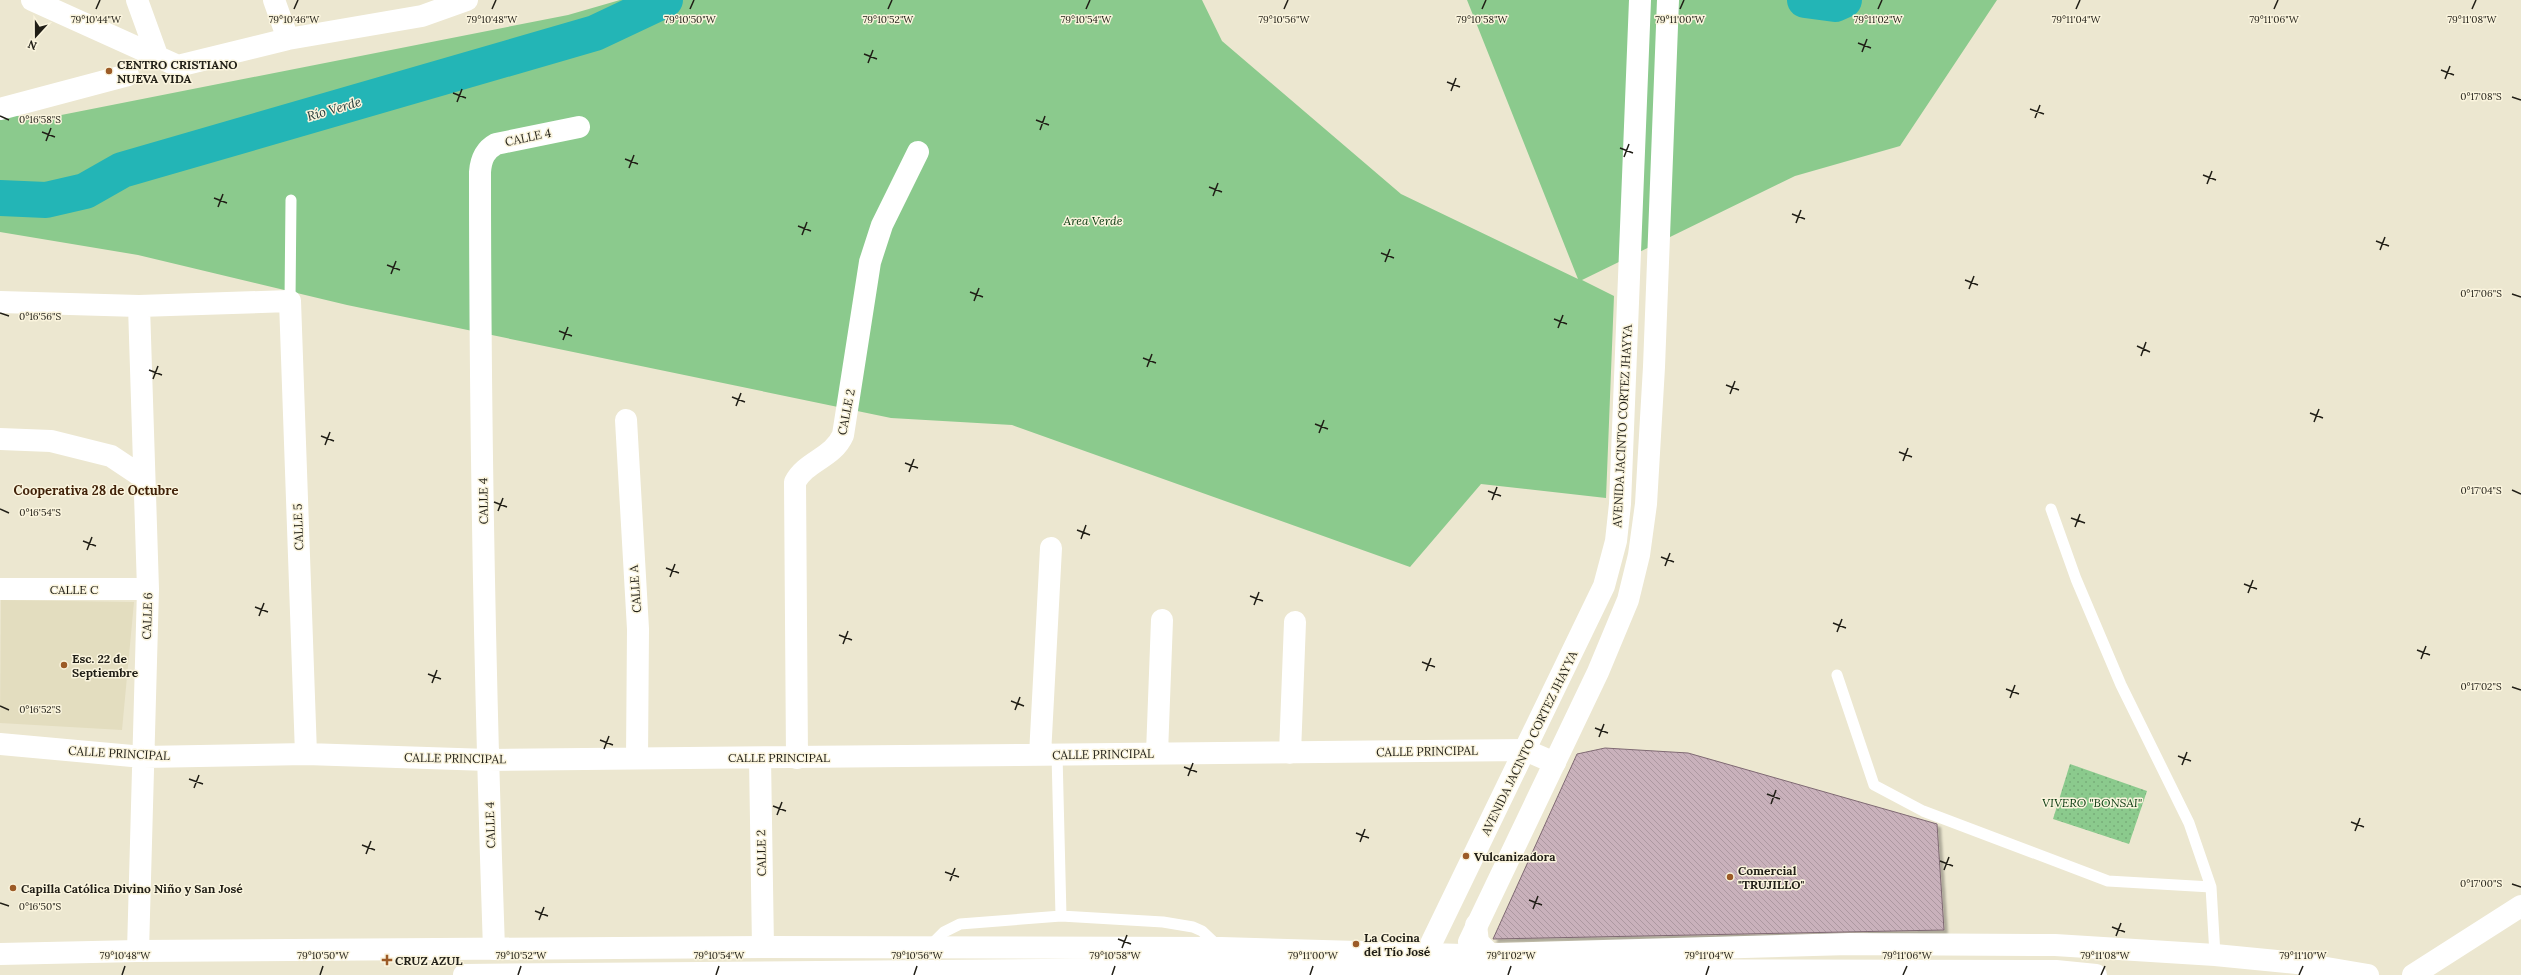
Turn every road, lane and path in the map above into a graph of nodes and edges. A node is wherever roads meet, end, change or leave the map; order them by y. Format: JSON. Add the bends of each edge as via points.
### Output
{"nodes":[{"id":1,"x":32,"y":0,"type":"edge"},
{"id":2,"x":137,"y":0,"type":"edge"},
{"id":3,"x":274,"y":0,"type":"edge"},
{"id":4,"x":467,"y":0,"type":"edge"},
{"id":5,"x":1640,"y":0,"type":"edge"},
{"id":6,"x":1668,"y":0,"type":"edge"},
{"id":7,"x":288,"y":39,"type":"junction"},
{"id":8,"x":158,"y":58,"type":"junction"},
{"id":9,"x":128,"y":75,"type":"dead end"},
{"id":10,"x":0,"y":109,"type":"edge"},
{"id":11,"x":579,"y":126,"type":"dead end"},
{"id":12,"x":918,"y":152,"type":"dead end"},
{"id":13,"x":291,"y":200,"type":"dead end"},
{"id":14,"x":290,"y":301,"type":"junction"},
{"id":15,"x":0,"y":302,"type":"edge"},
{"id":16,"x":139,"y":306,"type":"junction"},
{"id":17,"x":626,"y":420,"type":"dead end"},
{"id":18,"x":0,"y":439,"type":"edge"},
{"id":19,"x":144,"y":478,"type":"junction"},
{"id":20,"x":2051,"y":509,"type":"dead end"},
{"id":21,"x":1051,"y":548,"type":"dead end"},
{"id":22,"x":0,"y":589,"type":"edge"},
{"id":23,"x":148,"y":590,"type":"junction"},
{"id":24,"x":1162,"y":620,"type":"dead end"},
{"id":25,"x":1295,"y":622,"type":"dead end"},
{"id":26,"x":1837,"y":675,"type":"dead end"},
{"id":27,"x":0,"y":744,"type":"edge"},
{"id":28,"x":1525,"y":750,"type":"junction"},
{"id":29,"x":1157,"y":753,"type":"junction"},
{"id":30,"x":1290,"y":753,"type":"junction"},
{"id":31,"x":306,"y":754,"type":"junction"},
{"id":32,"x":1048,"y":755,"type":"junction"},
{"id":33,"x":143,"y":757,"type":"junction"},
{"id":34,"x":637,"y":758,"type":"junction"},
{"id":35,"x":760,"y":758,"type":"junction"},
{"id":36,"x":797,"y":758,"type":"junction"},
{"id":37,"x":488,"y":760,"type":"junction"},
{"id":38,"x":1556,"y":763,"type":"junction"},
{"id":39,"x":2211,"y":887,"type":"junction"},
{"id":40,"x":2521,"y":906,"type":"edge"},
{"id":41,"x":1061,"y":916,"type":"junction"},
{"id":42,"x":1476,"y":925,"type":"junction"},
{"id":43,"x":763,"y":947,"type":"junction"},
{"id":44,"x":927,"y":948,"type":"junction"},
{"id":45,"x":1221,"y":948,"type":"junction"},
{"id":46,"x":494,"y":949,"type":"junction"},
{"id":47,"x":138,"y":951,"type":"junction"},
{"id":48,"x":0,"y":954,"type":"edge"},
{"id":49,"x":1426,"y":954,"type":"junction"},
{"id":50,"x":1463,"y":954,"type":"junction"},
{"id":51,"x":1490,"y":954,"type":"junction"},
{"id":52,"x":2215,"y":955,"type":"junction"},
{"id":53,"x":1385,"y":971,"type":"edge"},
{"id":54,"x":1865,"y":973,"type":"edge"},
{"id":55,"x":546,"y":974,"type":"edge"},
{"id":56,"x":464,"y":975,"type":"edge"},
{"id":57,"x":2096,"y":975,"type":"edge"},
{"id":58,"x":2368,"y":975,"type":"edge"},
{"id":59,"x":2413,"y":975,"type":"edge"}],
"edges":[{"from":1,"to":8,"type":"main road"},
{"from":2,"to":8,"type":"main road"},
{"from":3,"to":7,"type":"main road"},
{"from":4,"to":7,"type":"main road","via":[[422,16]]},
{"from":5,"to":28,"type":"main road","name":"AVENIDA JACINTO CORTEZ JHAYYA","via":[[1620,504],[1616,541],[1604,586]]},
{"from":6,"to":38,"type":"main road","via":[[1654,366],[1646,504],[1640,548],[1628,600]]},
{"from":7,"to":8,"type":"main road","via":[[178,66]]},
{"from":9,"to":10,"type":"main road"},
{"from":11,"to":37,"type":"main road","name":"CALLE 4","via":[[496,144],[490,147],[481,164],[480,346]]},
{"from":12,"to":36,"type":"main road","name":"CALLE 2","via":[[882,225],[870,262],[843,435],[833,451],[806,468],[795,482]]},
{"from":13,"to":14,"type":"lane"},
{"from":14,"to":16,"type":"main road"},
{"from":14,"to":31,"type":"main road","name":"CALLE 5"},
{"from":15,"to":16,"type":"main road"},
{"from":16,"to":19,"type":"main road","name":"CALLE 6"},
{"from":17,"to":34,"type":"main road","name":"CALLE A","via":[[638,629]]},
{"from":18,"to":19,"type":"main road","via":[[51,441],[111,456]]},
{"from":19,"to":23,"type":"main road","name":"CALLE 6"},
{"from":20,"to":39,"type":"lane","via":[[2076,579],[2121,685],[2189,823]]},
{"from":21,"to":32,"type":"main road"},
{"from":22,"to":23,"type":"main road","name":"CALLE C"},
{"from":23,"to":33,"type":"main road","name":"CALLE 6"},
{"from":24,"to":29,"type":"main road"},
{"from":25,"to":30,"type":"main road"},
{"from":26,"to":39,"type":"lane","via":[[1874,785],[1923,811],[2108,881]]},
{"from":27,"to":33,"type":"main road","name":"CALLE PRINCIPAL"},
{"from":28,"to":30,"type":"main road","name":"CALLE PRINCIPAL"},
{"from":28,"to":38,"type":"main road","name":"CALLE PRINCIPAL"},
{"from":28,"to":49,"type":"main road","name":"AVENIDA JACINTO CORTEZ JHAYYA"},
{"from":29,"to":30,"type":"main road","name":"CALLE PRINCIPAL"},
{"from":29,"to":32,"type":"main road","name":"CALLE PRINCIPAL"},
{"from":31,"to":33,"type":"main road","name":"CALLE PRINCIPAL"},
{"from":31,"to":37,"type":"main road","name":"CALLE PRINCIPAL"},
{"from":32,"to":36,"type":"main road","name":"CALLE PRINCIPAL"},
{"from":32,"to":41,"type":"lane"},
{"from":33,"to":47,"type":"main road","name":"CALLE 6"},
{"from":34,"to":35,"type":"main road","name":"CALLE PRINCIPAL"},
{"from":34,"to":37,"type":"main road","name":"CALLE PRINCIPAL"},
{"from":35,"to":36,"type":"main road","name":"CALLE PRINCIPAL"},
{"from":35,"to":43,"type":"main road","name":"CALLE 2"},
{"from":37,"to":46,"type":"main road","name":"CALLE 4"},
{"from":38,"to":42,"type":"main road"},
{"from":39,"to":52,"type":"lane"},
{"from":40,"to":59,"type":"main road"},
{"from":41,"to":44,"type":"lane","via":[[960,924],[944,932],[935,944]]},
{"from":41,"to":45,"type":"lane","via":[[1162,922],[1193,927],[1202,931]]},
{"from":42,"to":50,"type":"main road"},
{"from":42,"to":51,"type":"main road","via":[[1478,942]]},
{"from":43,"to":44,"type":"main road"},
{"from":43,"to":46,"type":"main road"},
{"from":44,"to":45,"type":"main road"},
{"from":45,"to":49,"type":"main road"},
{"from":46,"to":47,"type":"main road"},
{"from":47,"to":48,"type":"main road"},
{"from":49,"to":50,"type":"main road"},
{"from":50,"to":51,"type":"main road"},
{"from":51,"to":52,"type":"main road","via":[[1849,944],[2062,946]]},
{"from":52,"to":58,"type":"main road","via":[[2297,963]]},
{"from":53,"to":54,"type":"main road"},
{"from":53,"to":55,"type":"main road"},
{"from":54,"to":57,"type":"main road","via":[[2056,971]]},
{"from":55,"to":56,"type":"main road"}]}
